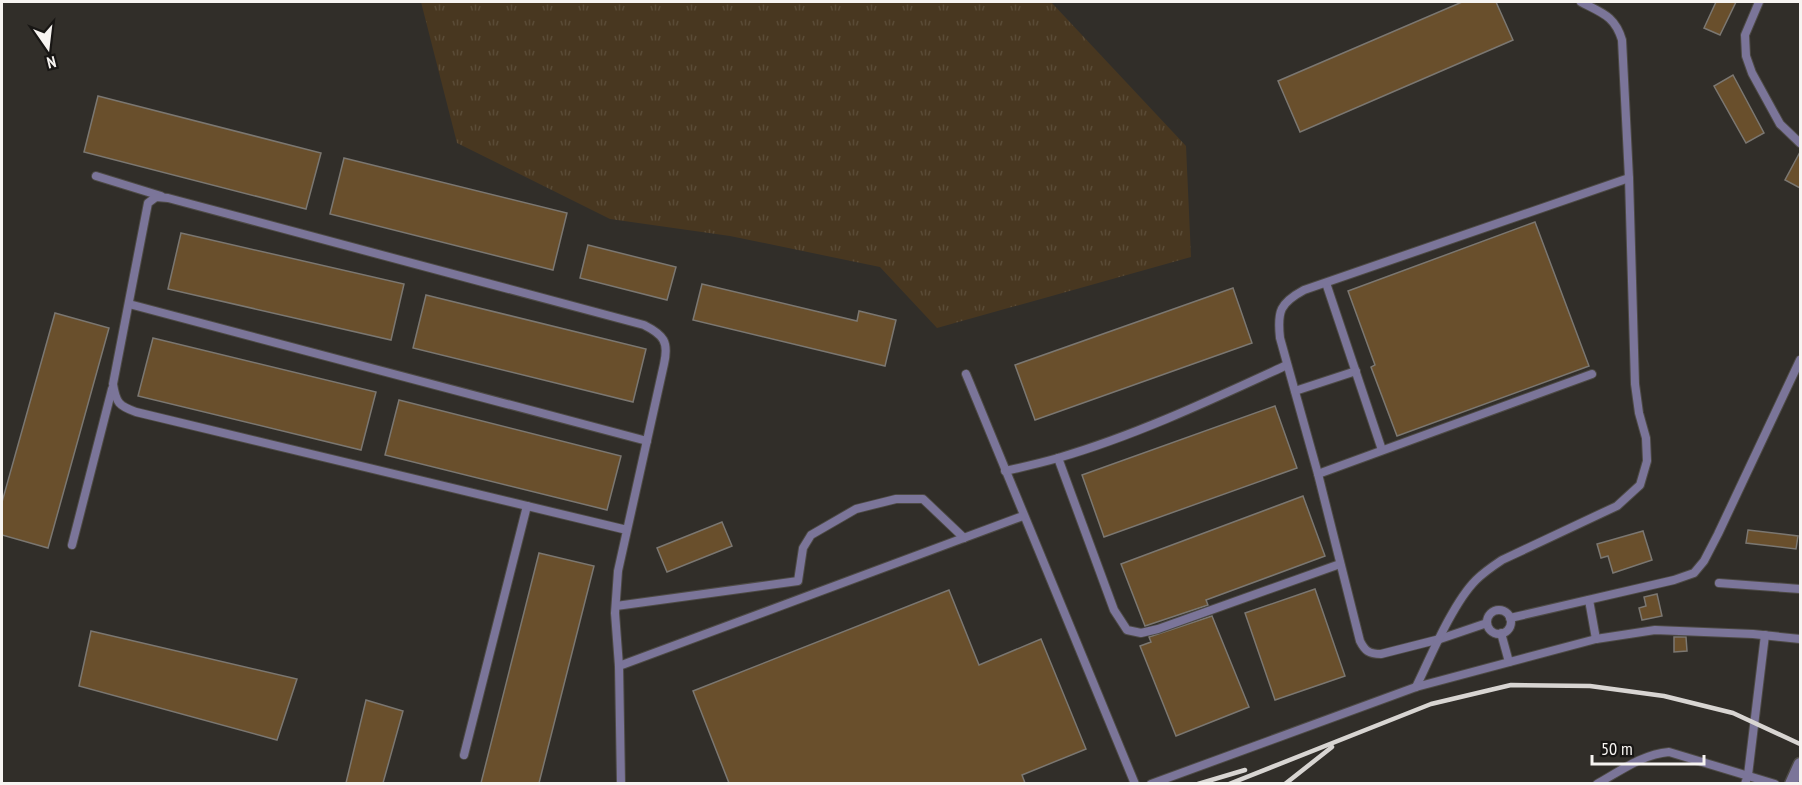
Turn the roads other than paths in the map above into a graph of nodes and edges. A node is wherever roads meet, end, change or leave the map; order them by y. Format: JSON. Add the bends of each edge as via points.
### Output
{"nodes":[{"id":1,"x":1581,"y":2,"type":"edge"},
{"id":2,"x":1759,"y":2,"type":"edge"},
{"id":3,"x":1800,"y":143,"type":"edge"},
{"id":4,"x":96,"y":176,"type":"dead end"},
{"id":5,"x":1629,"y":178,"type":"junction"},
{"id":6,"x":168,"y":198,"type":"junction"},
{"id":7,"x":1326,"y":282,"type":"junction"},
{"id":8,"x":129,"y":304,"type":"junction"},
{"id":9,"x":1800,"y":360,"type":"edge"},
{"id":10,"x":1287,"y":365,"type":"junction"},
{"id":11,"x":1356,"y":371,"type":"junction"},
{"id":12,"x":966,"y":374,"type":"dead end"},
{"id":13,"x":1592,"y":374,"type":"dead end"},
{"id":14,"x":113,"y":384,"type":"junction"},
{"id":15,"x":1295,"y":392,"type":"junction"},
{"id":16,"x":647,"y":441,"type":"junction"},
{"id":17,"x":1382,"y":450,"type":"junction"},
{"id":18,"x":1058,"y":458,"type":"junction"},
{"id":19,"x":1005,"y":471,"type":"junction"},
{"id":20,"x":1318,"y":474,"type":"junction"},
{"id":21,"x":527,"y":506,"type":"junction"},
{"id":22,"x":1023,"y":516,"type":"junction"},
{"id":23,"x":627,"y":530,"type":"junction"},
{"id":24,"x":964,"y":538,"type":"junction"},
{"id":25,"x":72,"y":545,"type":"dead end"},
{"id":26,"x":1340,"y":564,"type":"junction"},
{"id":27,"x":1719,"y":583,"type":"dead end"},
{"id":28,"x":1800,"y":590,"type":"edge"},
{"id":29,"x":1589,"y":600,"type":"junction"},
{"id":30,"x":616,"y":606,"type":"junction"},
{"id":31,"x":1510,"y":618,"type":"junction"},
{"id":32,"x":1487,"y":623,"type":"junction"},
{"id":33,"x":1501,"y":633,"type":"junction"},
{"id":34,"x":1766,"y":635,"type":"junction"},
{"id":35,"x":1440,"y":639,"type":"junction"},
{"id":36,"x":1596,"y":639,"type":"junction"},
{"id":37,"x":1800,"y":639,"type":"edge"},
{"id":38,"x":1509,"y":662,"type":"junction"},
{"id":39,"x":619,"y":666,"type":"junction"},
{"id":40,"x":1416,"y":687,"type":"junction"},
{"id":41,"x":464,"y":755,"type":"dead end"},
{"id":42,"x":1800,"y":764,"type":"edge"},
{"id":43,"x":1747,"y":779,"type":"edge"},
{"id":44,"x":621,"y":783,"type":"edge"},
{"id":45,"x":1135,"y":783,"type":"edge"},
{"id":46,"x":1151,"y":783,"type":"edge"},
{"id":47,"x":1597,"y":783,"type":"edge"},
{"id":48,"x":1775,"y":783,"type":"edge"},
{"id":49,"x":1791,"y":783,"type":"edge"}],
"edges":[{"from":1,"to":5,"type":"lane","via":[[1610,18],[1622,40]]},
{"from":2,"to":3,"type":"lane","via":[[1744,35],[1746,56],[1780,124]]},
{"from":4,"to":6,"type":"lane"},
{"from":5,"to":7,"type":"lane"},
{"from":5,"to":35,"type":"lane","via":[[1635,384],[1647,461],[1640,485],[1617,506],[1486,570],[1453,613]]},
{"from":6,"to":8,"type":"lane","via":[[156,197],[148,203]]},
{"from":6,"to":16,"type":"lane","via":[[644,325],[657,332],[667,351]]},
{"from":7,"to":10,"type":"lane","via":[[1288,299],[1280,311],[1278,323]]},
{"from":7,"to":11,"type":"lane"},
{"from":8,"to":14,"type":"lane"},
{"from":8,"to":16,"type":"lane"},
{"from":9,"to":29,"type":"lane","via":[[1718,534],[1694,573]]},
{"from":10,"to":15,"type":"lane"},
{"from":10,"to":18,"type":"lane","via":[[1186,411]]},
{"from":11,"to":15,"type":"lane"},
{"from":11,"to":17,"type":"lane"},
{"from":12,"to":19,"type":"lane"},
{"from":13,"to":17,"type":"lane"},
{"from":14,"to":21,"type":"lane","via":[[122,407],[136,412]]},
{"from":14,"to":25,"type":"lane"},
{"from":15,"to":20,"type":"lane"},
{"from":16,"to":23,"type":"lane"},
{"from":17,"to":20,"type":"lane"},
{"from":18,"to":19,"type":"lane"},
{"from":18,"to":26,"type":"lane","via":[[1114,610],[1127,630],[1141,633],[1158,629]]},
{"from":19,"to":22,"type":"lane"},
{"from":20,"to":26,"type":"lane"},
{"from":21,"to":23,"type":"lane"},
{"from":21,"to":41,"type":"lane"},
{"from":22,"to":24,"type":"lane"},
{"from":22,"to":45,"type":"lane"},
{"from":23,"to":30,"type":"lane","via":[[618,571]]},
{"from":24,"to":30,"type":"lane","via":[[922,499],[896,499],[856,509],[811,535],[803,548],[798,581]]},
{"from":24,"to":39,"type":"lane"},
{"from":26,"to":35,"type":"lane","via":[[1365,650],[1381,654]]},
{"from":27,"to":28,"type":"lane"},
{"from":29,"to":31,"type":"lane"},
{"from":29,"to":36,"type":"lane"},
{"from":30,"to":39,"type":"lane"},
{"from":31,"to":32,"type":"lane","via":[[1498,610],[1490,614]]},
{"from":31,"to":33,"type":"lane","via":[[1509,628]]},
{"from":32,"to":33,"type":"lane","via":[[1491,631]]},
{"from":32,"to":35,"type":"lane"},
{"from":33,"to":38,"type":"lane"},
{"from":34,"to":36,"type":"lane","via":[[1655,630]]},
{"from":34,"to":37,"type":"lane"},
{"from":34,"to":43,"type":"lane"},
{"from":35,"to":40,"type":"lane"},
{"from":36,"to":38,"type":"lane"},
{"from":38,"to":40,"type":"lane"},
{"from":39,"to":44,"type":"lane"},
{"from":40,"to":46,"type":"lane"},
{"from":42,"to":49,"type":"street"},
{"from":43,"to":47,"type":"lane","via":[[1669,752],[1642,759]]},
{"from":43,"to":48,"type":"lane"}]}
